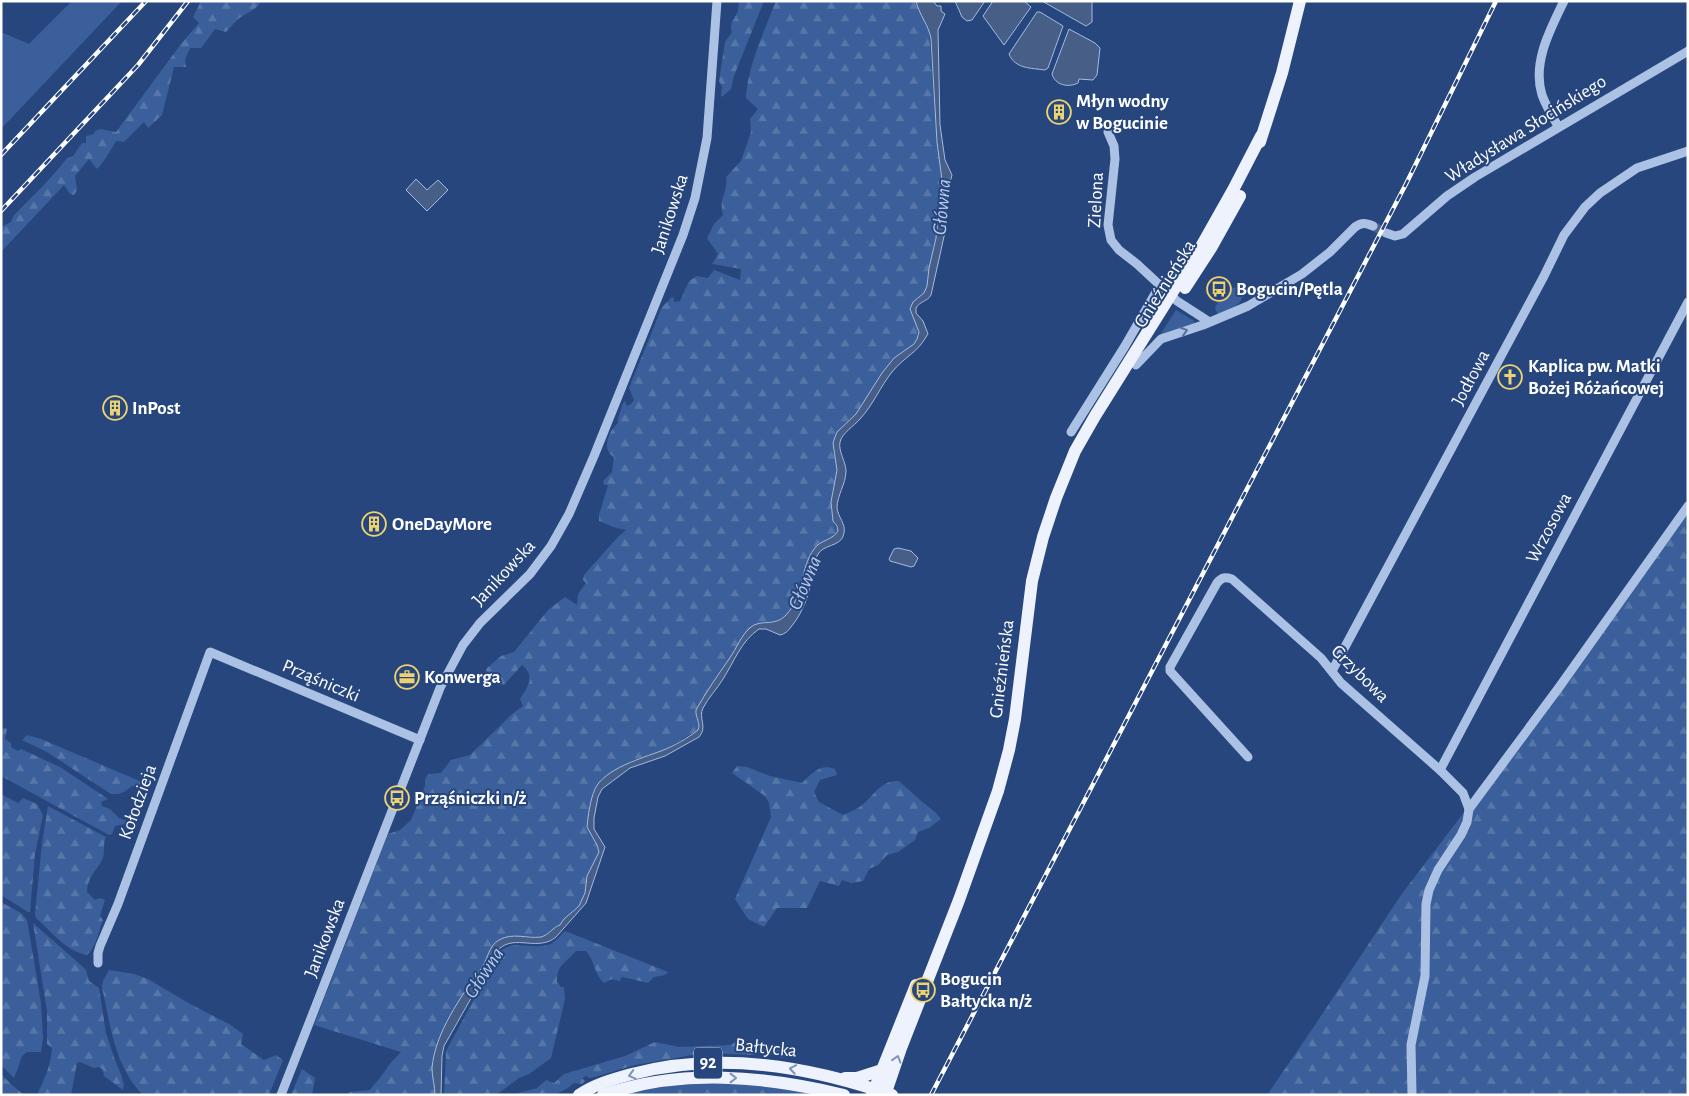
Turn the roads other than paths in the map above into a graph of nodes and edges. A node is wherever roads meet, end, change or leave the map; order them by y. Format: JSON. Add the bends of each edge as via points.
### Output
{"nodes":[{"id":1,"x":717,"y":1,"type":"edge"},
{"id":2,"x":1300,"y":1,"type":"edge"},
{"id":3,"x":1564,"y":1,"type":"edge"},
{"id":4,"x":1688,"y":51,"type":"edge"},
{"id":5,"x":1558,"y":126,"type":"junction"},
{"id":6,"x":1108,"y":132,"type":"dead end"},
{"id":7,"x":1688,"y":151,"type":"edge"},
{"id":8,"x":1373,"y":226,"type":"tunnel mouth"},
{"id":9,"x":1386,"y":233,"type":"tunnel mouth"},
{"id":10,"x":1160,"y":285,"type":"junction"},
{"id":11,"x":1174,"y":298,"type":"junction"},
{"id":12,"x":1688,"y":302,"type":"edge"},
{"id":13,"x":1208,"y":321,"type":"junction"},
{"id":14,"x":1136,"y":365,"type":"junction"},
{"id":15,"x":1071,"y":432,"type":"dead end"},
{"id":16,"x":1069,"y":469,"type":"junction"},
{"id":17,"x":1688,"y":506,"type":"edge"},
{"id":18,"x":210,"y":652,"type":"joint"},
{"id":19,"x":1332,"y":672,"type":"junction"},
{"id":20,"x":420,"y":740,"type":"junction"},
{"id":21,"x":1248,"y":757,"type":"dead end"},
{"id":22,"x":1440,"y":770,"type":"junction"},
{"id":23,"x":1469,"y":809,"type":"junction"},
{"id":24,"x":968,"y":872,"type":"junction"},
{"id":25,"x":98,"y":963,"type":"dead end"},
{"id":26,"x":882,"y":1070,"type":"junction"},
{"id":27,"x":840,"y":1078,"type":"junction"},
{"id":28,"x":882,"y":1093,"type":"edge"},
{"id":29,"x":282,"y":1095,"type":"edge"},
{"id":30,"x":579,"y":1095,"type":"edge"},
{"id":31,"x":603,"y":1095,"type":"edge"},
{"id":32,"x":844,"y":1095,"type":"edge"},
{"id":33,"x":1412,"y":1095,"type":"edge"}],
"edges":[{"from":1,"to":20,"type":"street","name":"Janikowska","via":[[707,138],[700,178],[683,235],[561,529],[530,574],[480,622],[463,645],[443,682]]},
{"from":2,"to":11,"type":"main road","name":"Gnieźnieńska","via":[[1280,80],[1241,194],[1211,248]]},
{"from":3,"to":5,"type":"street","via":[[1543,49],[1540,71],[1542,95]]},
{"from":4,"to":5,"type":"street","name":"Władysława Słocińskiego"},
{"from":5,"to":9,"type":"street","name":"Władysława Słocińskiego","via":[[1462,185],[1403,234]]},
{"from":6,"to":10,"type":"street","name":"Zielona","via":[[1115,159],[1108,225],[1111,240]]},
{"from":7,"to":19,"type":"street","name":"Jodłowa","via":[[1637,168],[1614,182],[1585,206],[1564,235]]},
{"from":8,"to":13,"type":"street","via":[[1360,223],[1323,259],[1302,274],[1248,306]]},
{"from":10,"to":11,"type":"street","name":"Zielona"},
{"from":10,"to":15,"type":"street"},
{"from":11,"to":13,"type":"street","name":"Zielona"},
{"from":11,"to":14,"type":"main road","name":"Gnieźnieńska"},
{"from":11,"to":16,"type":"main road","name":"Gnieźnieńska","via":[[1095,416],[1075,451]]},
{"from":12,"to":22,"type":"street","name":"Wrzosowa"},
{"from":14,"to":13,"type":"street","one_way":true,"via":[[1161,339]]},
{"from":14,"to":16,"type":"main road","name":"Gnieźnieńska"},
{"from":16,"to":24,"type":"main road","name":"Gnieźnieńska","via":[[1049,518],[1032,581],[1015,719],[1004,770]]},
{"from":17,"to":23,"type":"street"},
{"from":18,"to":20,"type":"street","name":"Prząśniczki"},
{"from":18,"to":25,"type":"street","name":"Kołodzieja","via":[[100,946]]},
{"from":19,"to":21,"type":"street","name":"Grzybowa","via":[[1321,658],[1232,580],[1221,578],[1170,671]]},
{"from":19,"to":22,"type":"street","name":"Grzybowa"},
{"from":20,"to":29,"type":"street","name":"Janikowska"},
{"from":22,"to":23,"type":"street","name":"Grzybowa","via":[[1463,792]]},
{"from":23,"to":33,"type":"street","via":[[1467,822],[1438,870],[1426,904],[1424,976],[1411,1045]]},
{"from":24,"to":26,"type":"main road","name":"Gnieźnieńska","via":[[941,924]]},
{"from":28,"to":24,"type":"main road","name":"Gnieźnieńska","one_way":true},
{"from":26,"to":27,"type":"main road","via":[[857,1078]]},
{"from":26,"to":28,"type":"main road","name":"Gnieźnieńska"},
{"from":27,"to":28,"type":"main road","name":"Bałtycka","number":"92"},
{"from":27,"to":30,"type":"main road","name":"Bałtycka","number":"92","one_way":true,"via":[[774,1066],[703,1063],[645,1071],[607,1082]]},
{"from":31,"to":32,"type":"main road","name":"Bałtycka","number":"92","one_way":true,"via":[[637,1086],[713,1078],[772,1080]]}]}
